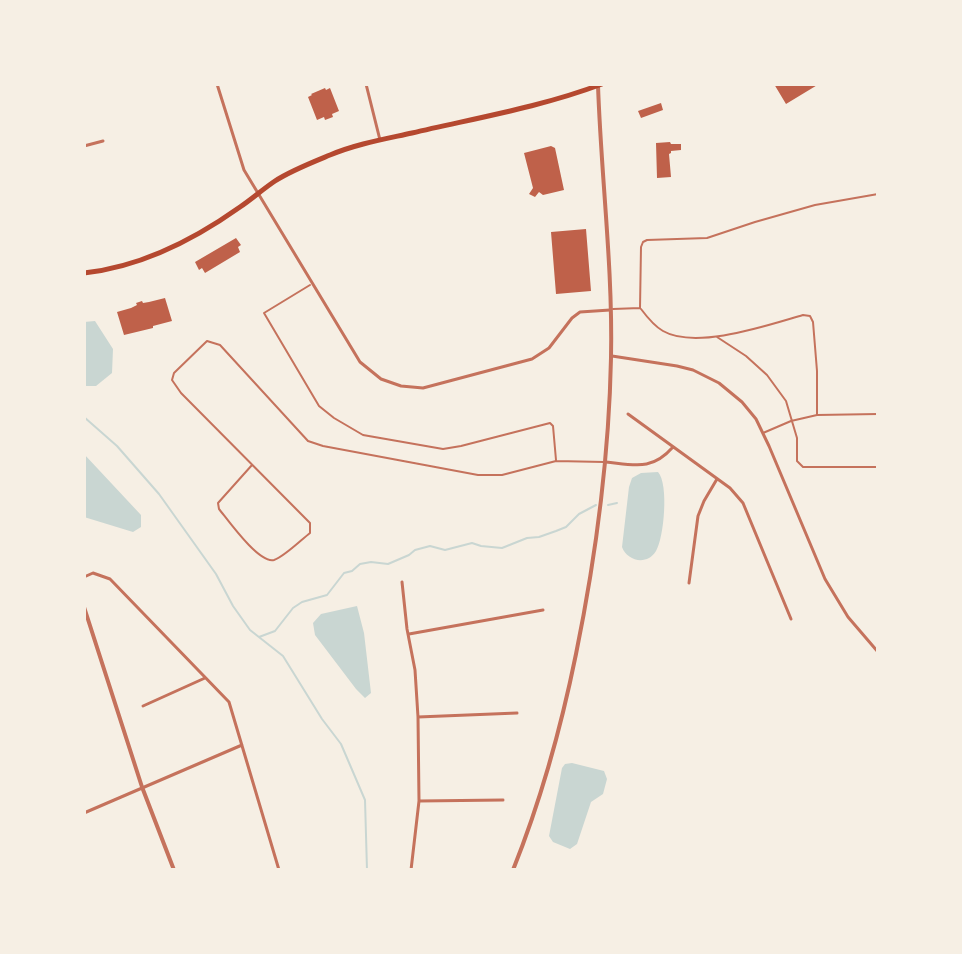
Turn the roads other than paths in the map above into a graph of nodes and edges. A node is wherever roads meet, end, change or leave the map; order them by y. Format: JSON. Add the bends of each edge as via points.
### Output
{"nodes":[{"id":1,"x":217,"y":84,"type":"edge"},
{"id":2,"x":366,"y":84,"type":"edge"},
{"id":3,"x":599,"y":84,"type":"edge"},
{"id":4,"x":380,"y":140,"type":"junction"},
{"id":5,"x":103,"y":141,"type":"dead end"},
{"id":6,"x":84,"y":146,"type":"edge"},
{"id":7,"x":257,"y":194,"type":"junction"},
{"id":8,"x":878,"y":194,"type":"edge"},
{"id":9,"x":84,"y":273,"type":"edge"},
{"id":10,"x":312,"y":284,"type":"junction"},
{"id":11,"x":640,"y":308,"type":"junction"},
{"id":12,"x":610,"y":310,"type":"junction"},
{"id":13,"x":716,"y":336,"type":"junction"},
{"id":14,"x":611,"y":356,"type":"junction"},
{"id":15,"x":628,"y":414,"type":"dead end"},
{"id":16,"x":878,"y":414,"type":"edge"},
{"id":17,"x":817,"y":415,"type":"junction"},
{"id":18,"x":791,"y":421,"type":"junction"},
{"id":19,"x":763,"y":433,"type":"junction"},
{"id":20,"x":673,"y":447,"type":"junction"},
{"id":21,"x":556,"y":461,"type":"junction"},
{"id":22,"x":606,"y":462,"type":"junction"},
{"id":23,"x":252,"y":465,"type":"junction"},
{"id":24,"x":878,"y":467,"type":"edge"},
{"id":25,"x":717,"y":479,"type":"junction"},
{"id":26,"x":84,"y":577,"type":"edge"},
{"id":27,"x":402,"y":582,"type":"dead end"},
{"id":28,"x":689,"y":583,"type":"dead end"},
{"id":29,"x":84,"y":607,"type":"edge"},
{"id":30,"x":543,"y":610,"type":"dead end"},
{"id":31,"x":791,"y":619,"type":"dead end"},
{"id":32,"x":408,"y":634,"type":"junction"},
{"id":33,"x":878,"y":652,"type":"edge"},
{"id":34,"x":205,"y":678,"type":"junction"},
{"id":35,"x":143,"y":706,"type":"dead end"},
{"id":36,"x":517,"y":713,"type":"dead end"},
{"id":37,"x":418,"y":717,"type":"junction"},
{"id":38,"x":242,"y":745,"type":"junction"},
{"id":39,"x":142,"y":787,"type":"junction"},
{"id":40,"x":503,"y":800,"type":"dead end"},
{"id":41,"x":419,"y":801,"type":"junction"},
{"id":42,"x":84,"y":813,"type":"edge"},
{"id":43,"x":174,"y":870,"type":"edge"},
{"id":44,"x":279,"y":870,"type":"edge"},
{"id":45,"x":411,"y":870,"type":"edge"},
{"id":46,"x":513,"y":870,"type":"edge"}],
"edges":[{"from":1,"to":7,"type":"street","via":[[235,147]]},
{"from":2,"to":4,"type":"street"},
{"from":3,"to":4,"type":"main road","via":[[537,105]]},
{"from":3,"to":12,"type":"street"},
{"from":4,"to":7,"type":"main road","via":[[332,154]]},
{"from":5,"to":6,"type":"street"},
{"from":7,"to":9,"type":"main road","via":[[211,226],[161,251]]},
{"from":7,"to":10,"type":"street"},
{"from":8,"to":11,"type":"lane","via":[[815,205],[707,238],[647,240],[641,247]]},
{"from":10,"to":12,"type":"street","via":[[360,362],[381,379],[423,388],[532,359],[549,348],[580,312]]},
{"from":10,"to":21,"type":"lane","via":[[264,313],[319,406],[334,418],[363,435],[443,449],[550,423]]},
{"from":11,"to":12,"type":"lane"},
{"from":11,"to":13,"type":"lane","via":[[662,331],[682,339]]},
{"from":12,"to":14,"type":"street"},
{"from":13,"to":17,"type":"lane","via":[[810,316]]},
{"from":13,"to":18,"type":"lane","via":[[767,375],[786,401]]},
{"from":14,"to":19,"type":"street","via":[[706,375],[742,402]]},
{"from":14,"to":22,"type":"street"},
{"from":15,"to":20,"type":"street"},
{"from":16,"to":17,"type":"lane"},
{"from":17,"to":18,"type":"lane"},
{"from":18,"to":19,"type":"lane"},
{"from":18,"to":24,"type":"lane","via":[[797,461],[803,467]]},
{"from":19,"to":33,"type":"street","via":[[825,579]]},
{"from":20,"to":22,"type":"street","via":[[643,466]]},
{"from":20,"to":25,"type":"street"},
{"from":21,"to":22,"type":"lane"},
{"from":21,"to":23,"type":"lane","via":[[502,475],[478,475],[308,441],[220,345],[207,341],[172,380]]},
{"from":22,"to":46,"type":"street","via":[[565,708]]},
{"from":23,"to":23,"type":"lane","via":[[218,503],[219,509],[255,552],[275,560],[310,533],[310,523]]},
{"from":25,"to":28,"type":"street","via":[[698,516]]},
{"from":25,"to":31,"type":"street","via":[[743,503]]},
{"from":26,"to":34,"type":"street","via":[[93,573],[110,579]]},
{"from":27,"to":32,"type":"street"},
{"from":29,"to":39,"type":"street"},
{"from":30,"to":32,"type":"street"},
{"from":32,"to":37,"type":"street"},
{"from":34,"to":35,"type":"street"},
{"from":34,"to":38,"type":"street","via":[[229,702]]},
{"from":36,"to":37,"type":"street"},
{"from":37,"to":41,"type":"street"},
{"from":38,"to":39,"type":"street"},
{"from":38,"to":44,"type":"street"},
{"from":39,"to":42,"type":"street"},
{"from":39,"to":43,"type":"street"},
{"from":40,"to":41,"type":"street"},
{"from":41,"to":45,"type":"street"}]}
